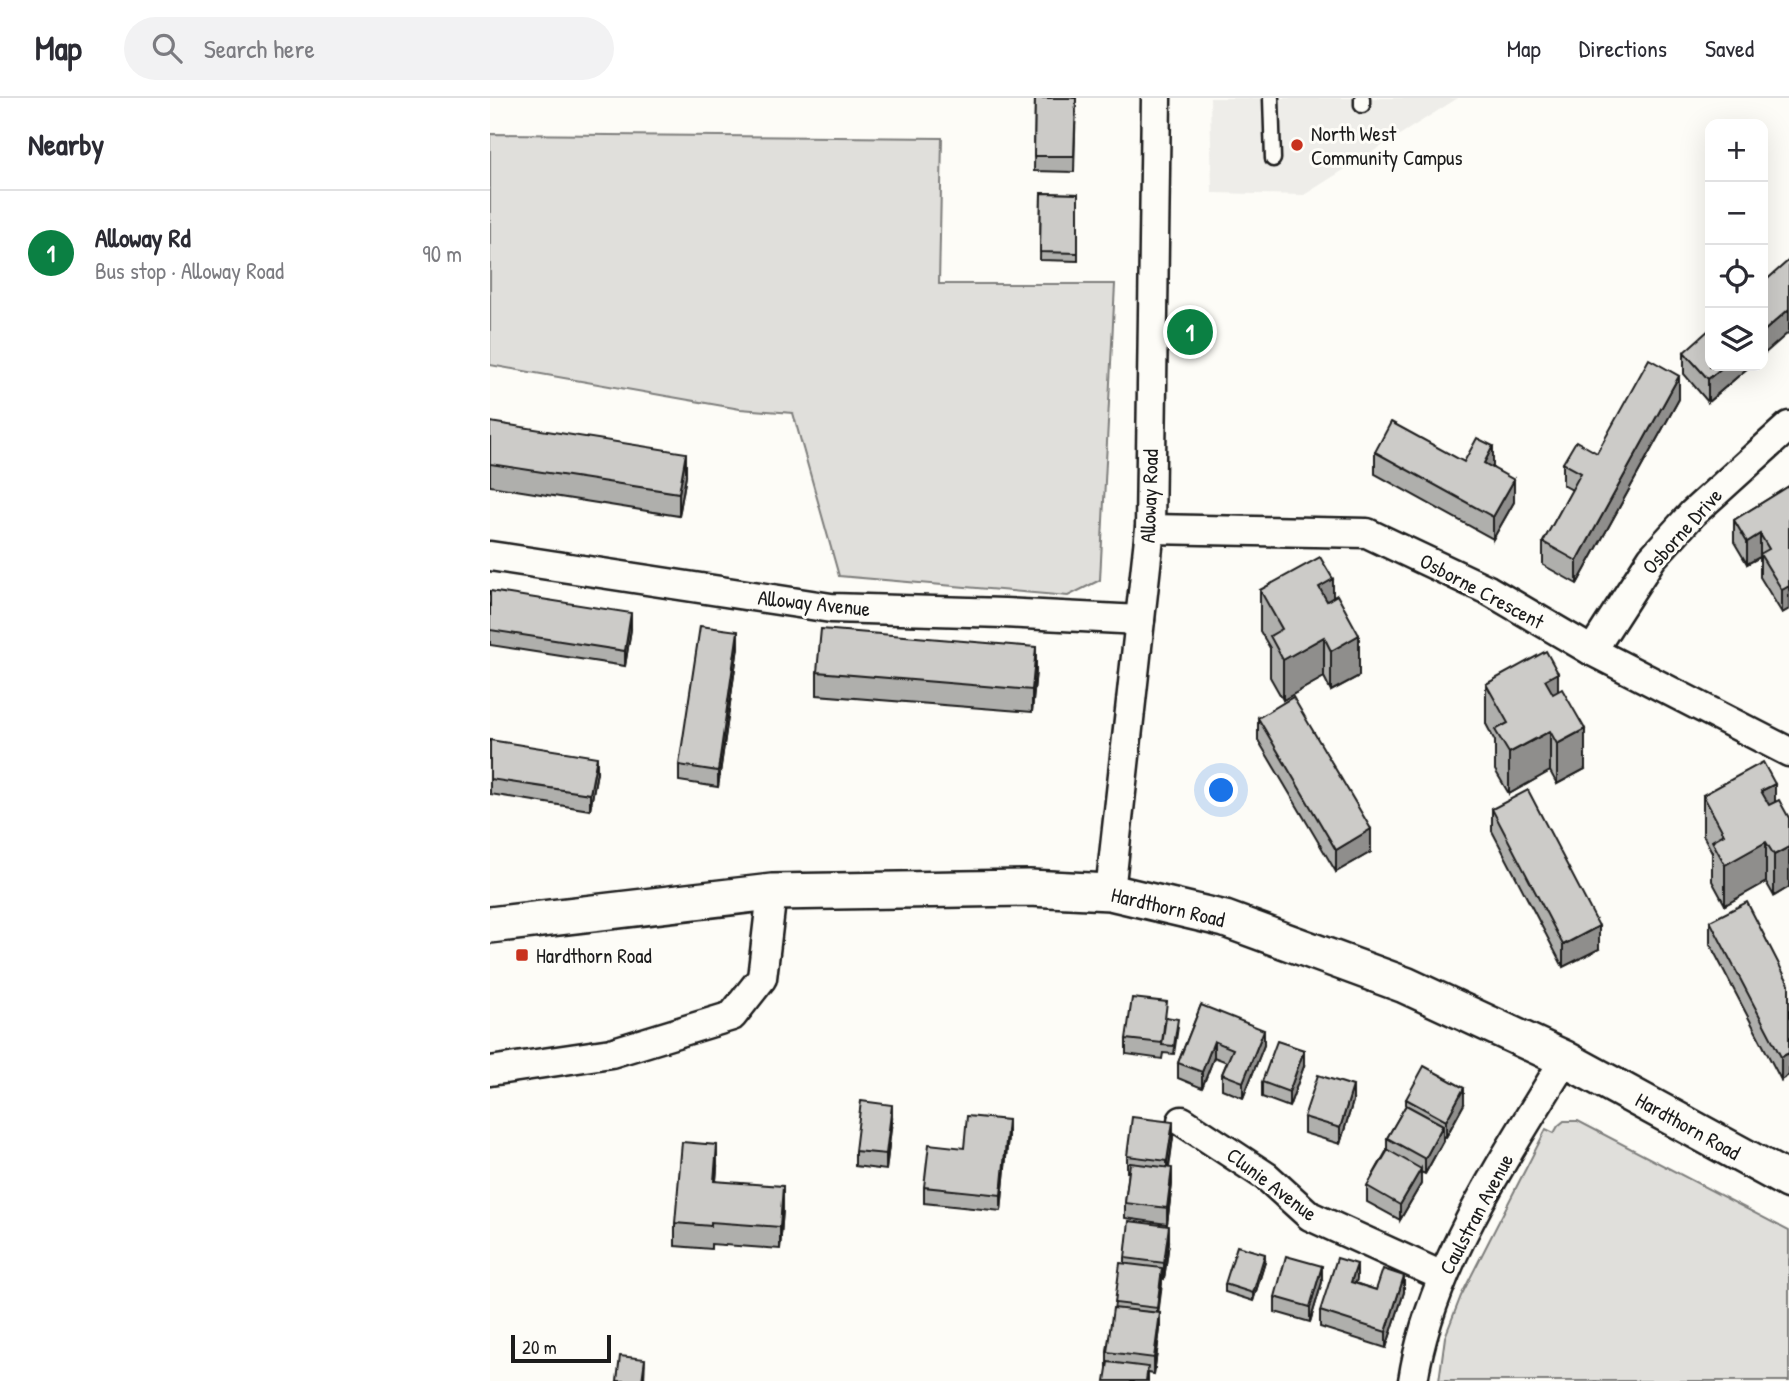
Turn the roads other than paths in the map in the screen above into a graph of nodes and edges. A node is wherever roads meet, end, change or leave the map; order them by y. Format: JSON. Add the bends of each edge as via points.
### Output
{"nodes":[{"id":1,"x":1156,"y":98,"type":"edge"},
{"id":2,"x":1271,"y":98,"type":"edge"},
{"id":3,"x":1273,"y":159,"type":"dead end"},
{"id":4,"x":1789,"y":426,"type":"edge"},
{"id":5,"x":1150,"y":529,"type":"junction"},
{"id":6,"x":490,"y":556,"type":"edge"},
{"id":7,"x":1140,"y":620,"type":"junction"},
{"id":8,"x":1592,"y":651,"type":"junction"},
{"id":9,"x":1789,"y":752,"type":"edge"},
{"id":10,"x":772,"y":892,"type":"junction"},
{"id":11,"x":1110,"y":892,"type":"junction"},
{"id":12,"x":490,"y":925,"type":"edge"},
{"id":13,"x":1565,"y":1059,"type":"junction"},
{"id":14,"x":490,"y":1070,"type":"edge"},
{"id":15,"x":1182,"y":1121,"type":"dead end"},
{"id":16,"x":1789,"y":1181,"type":"edge"},
{"id":17,"x":1442,"y":1276,"type":"junction"},
{"id":18,"x":1413,"y":1381,"type":"edge"}],
"edges":[{"from":1,"to":5,"type":"street","name":"Alloway Road"},
{"from":2,"to":3,"type":"lane"},
{"from":4,"to":8,"type":"street","name":"Osborne Drive","via":[[1693,513],[1652,558]]},
{"from":5,"to":7,"type":"street","name":"Alloway Road"},
{"from":5,"to":8,"type":"street","name":"Osborne Crescent","via":[[1367,533],[1488,590]]},
{"from":6,"to":7,"type":"street","name":"Alloway Avenue","via":[[831,608]]},
{"from":7,"to":11,"type":"street","name":"Alloway Road"},
{"from":8,"to":9,"type":"street","name":"Osborne Crescent"},
{"from":10,"to":11,"type":"street","name":"Hardthorn Road","via":[[1028,888]]},
{"from":10,"to":12,"type":"street","name":"Hardthorn Road"},
{"from":10,"to":14,"type":"street","via":[[762,978],[732,1016],[611,1053]]},
{"from":11,"to":13,"type":"street","name":"Hardthorn Road","via":[[1238,923],[1405,985]]},
{"from":13,"to":16,"type":"street","name":"Hardthorn Road"},
{"from":13,"to":17,"type":"street","name":"Caulstran Avenue","via":[[1503,1161]]},
{"from":15,"to":17,"type":"street","name":"Clunie Avenue","via":[[1267,1177],[1310,1216]]},
{"from":17,"to":18,"type":"street","name":"Caulstran Avenue","via":[[1418,1347]]}]}
